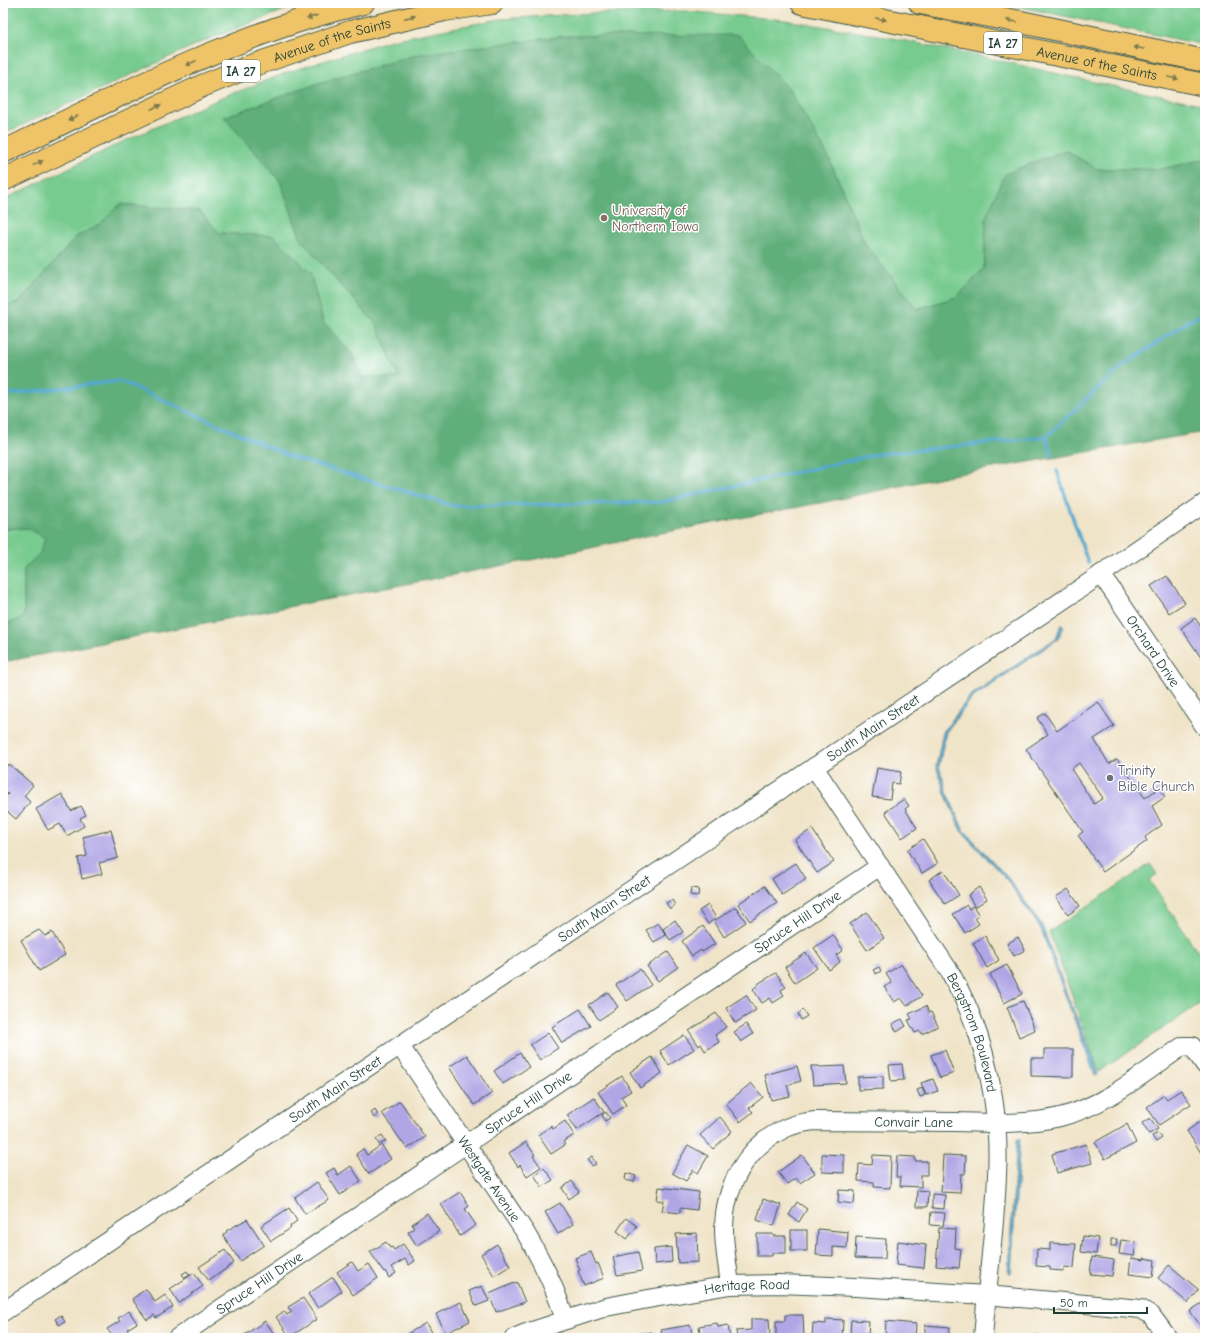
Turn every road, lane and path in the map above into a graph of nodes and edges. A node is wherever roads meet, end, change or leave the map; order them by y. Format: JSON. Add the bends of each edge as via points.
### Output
{"nodes":[{"id":1,"x":363,"y":3,"type":"edge"},
{"id":2,"x":492,"y":3,"type":"edge"},
{"id":3,"x":802,"y":3,"type":"edge"},
{"id":4,"x":920,"y":3,"type":"edge"},
{"id":5,"x":1205,"y":61,"type":"edge"},
{"id":6,"x":1205,"y":85,"type":"edge"},
{"id":7,"x":3,"y":152,"type":"edge"},
{"id":8,"x":3,"y":180,"type":"edge"},
{"id":9,"x":1205,"y":503,"type":"edge"},
{"id":10,"x":1101,"y":574,"type":"junction"},
{"id":11,"x":1205,"y":727,"type":"edge"},
{"id":12,"x":814,"y":768,"type":"junction"},
{"id":13,"x":880,"y":866,"type":"junction"},
{"id":14,"x":400,"y":1046,"type":"junction"},
{"id":15,"x":1202,"y":1061,"type":"edge"},
{"id":16,"x":996,"y":1123,"type":"junction"},
{"id":17,"x":466,"y":1144,"type":"junction"},
{"id":18,"x":730,"y":1286,"type":"junction"},
{"id":19,"x":986,"y":1295,"type":"junction"},
{"id":20,"x":3,"y":1312,"type":"edge"},
{"id":21,"x":565,"y":1320,"type":"junction"},
{"id":22,"x":176,"y":1338,"type":"edge"},
{"id":23,"x":514,"y":1338,"type":"edge"},
{"id":24,"x":983,"y":1338,"type":"edge"},
{"id":25,"x":1168,"y":1338,"type":"edge"}],
"edges":[{"from":1,"to":7,"type":"highway","name":"Avenue of the Saints","number":"IA 27","one_way":true,"via":[[288,24],[241,41]]},
{"from":8,"to":2,"type":"highway","name":"Avenue of the Saints","number":"IA 27","one_way":true,"via":[[202,86],[251,66],[350,32],[444,10]]},
{"from":3,"to":6,"type":"highway","name":"Avenue of the Saints","number":"IA 27","one_way":true},
{"from":5,"to":4,"type":"highway","name":"Avenue of the Saints","number":"IA 27","one_way":true},
{"from":9,"to":10,"type":"street","name":"South Main Street"},
{"from":10,"to":11,"type":"street","name":"Orchard Drive"},
{"from":10,"to":12,"type":"street","name":"South Main Street"},
{"from":12,"to":13,"type":"street","name":"Bergstrom Boulevard"},
{"from":12,"to":14,"type":"street","name":"South Main Street"},
{"from":13,"to":16,"type":"street","name":"Bergstrom Boulevard","via":[[962,994],[973,1019],[988,1071]]},
{"from":13,"to":17,"type":"street","name":"Spruce Hill Drive"},
{"from":14,"to":17,"type":"street","name":"Westgate Avenue"},
{"from":14,"to":20,"type":"street","name":"South Main Street"},
{"from":15,"to":16,"type":"street","name":"Convair Lane","via":[[1192,1046],[1183,1046],[1116,1092],[1080,1110],[1060,1117],[1035,1121]]},
{"from":16,"to":18,"type":"street","name":"Convair Lane","via":[[815,1121],[802,1123],[774,1134],[748,1156],[738,1172],[726,1207],[724,1231]]},
{"from":16,"to":19,"type":"street","name":"Bergstrom Boulevard","via":[[998,1175]]},
{"from":17,"to":21,"type":"street","name":"Westgate Avenue","via":[[540,1258]]},
{"from":17,"to":22,"type":"street","name":"Spruce Hill Drive"},
{"from":18,"to":19,"type":"street","name":"Heritage Road","via":[[818,1285]]},
{"from":18,"to":21,"type":"street","name":"Heritage Road","via":[[613,1306]]},
{"from":19,"to":24,"type":"street","name":"Bergstrom Boulevard"},
{"from":19,"to":25,"type":"street","name":"Heritage Road","via":[[1141,1309],[1151,1315]]},
{"from":21,"to":23,"type":"street","name":"Heritage Road"}]}
